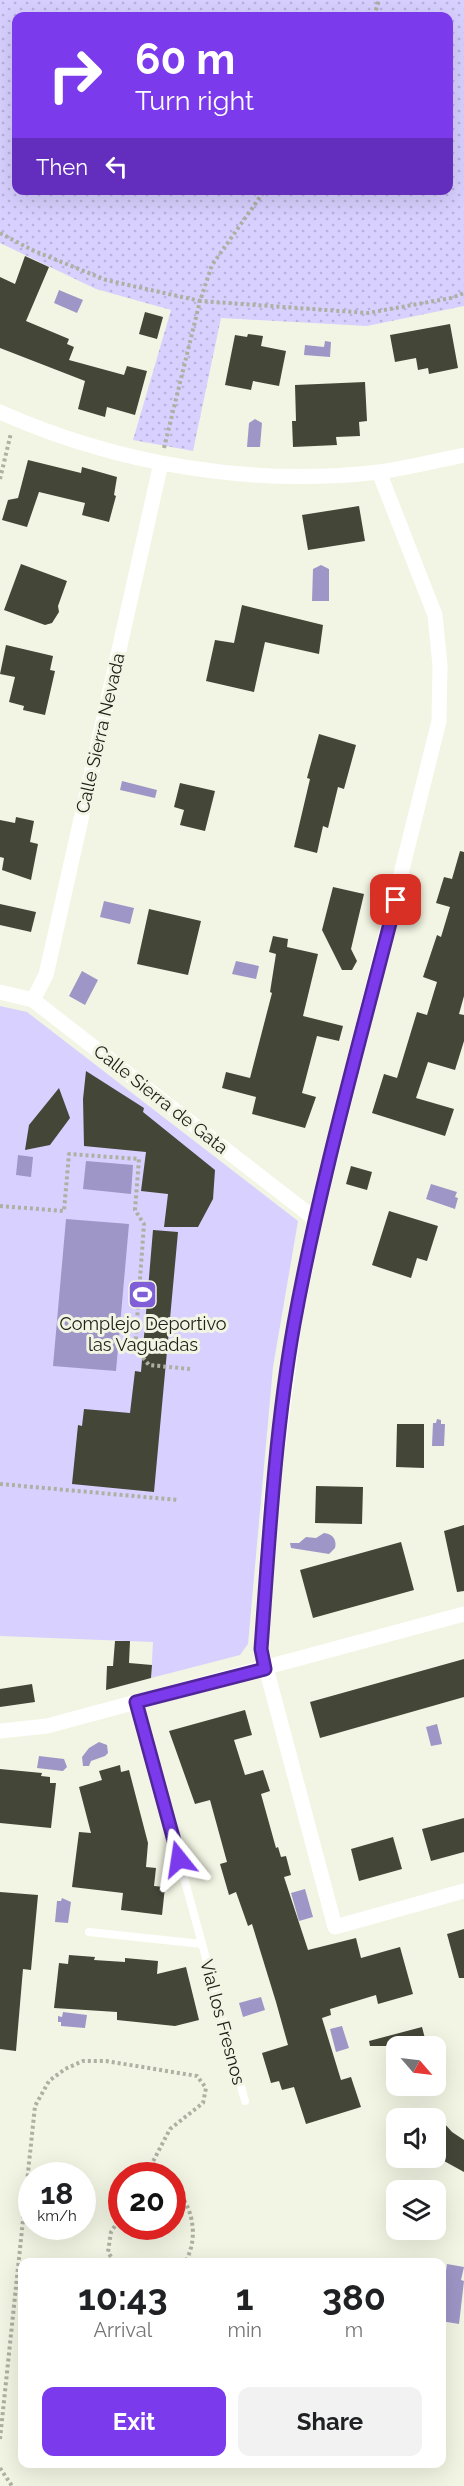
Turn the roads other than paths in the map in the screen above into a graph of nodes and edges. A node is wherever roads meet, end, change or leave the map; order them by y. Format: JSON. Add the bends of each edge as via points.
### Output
{"nodes":[{"id":1,"x":7,"y":415,"type":"edge"},
{"id":2,"x":464,"y":455,"type":"edge"},
{"id":3,"x":160,"y":463,"type":"junction"},
{"id":4,"x":379,"y":472,"type":"junction"},
{"id":5,"x":0,"y":992,"type":"edge"},
{"id":6,"x":33,"y":1000,"type":"junction"},
{"id":7,"x":315,"y":1219,"type":"junction"},
{"id":8,"x":464,"y":1614,"type":"edge"},
{"id":9,"x":265,"y":1669,"type":"junction"},
{"id":10,"x":136,"y":1702,"type":"junction"},
{"id":11,"x":0,"y":1731,"type":"edge"},
{"id":12,"x":464,"y":1891,"type":"edge"},
{"id":13,"x":88,"y":1932,"type":"dead end"},
{"id":14,"x":202,"y":1944,"type":"junction"},
{"id":15,"x":245,"y":2102,"type":"dead end"}],
"edges":[{"from":1,"to":3,"type":"street","via":[[102,449]]},
{"from":2,"to":4,"type":"street"},
{"from":3,"to":4,"type":"street","via":[[253,476]]},
{"from":3,"to":6,"type":"street","name":"Calle Sierra Nevada","via":[[46,975]]},
{"from":4,"to":7,"type":"street","via":[[435,615],[440,665],[439,721]]},
{"from":5,"to":6,"type":"street","name":"Calle Sierra de Gata"},
{"from":6,"to":7,"type":"street","name":"Calle Sierra de Gata"},
{"from":7,"to":9,"type":"street","via":[[294,1325],[271,1498],[261,1649]]},
{"from":8,"to":9,"type":"street"},
{"from":9,"to":10,"type":"street"},
{"from":9,"to":12,"type":"street","via":[[335,1927]]},
{"from":10,"to":11,"type":"street","via":[[47,1726]]},
{"from":10,"to":14,"type":"lane","name":"Vial los Fresnos"},
{"from":13,"to":14,"type":"lane","name":"Vial los Fresnos"},
{"from":14,"to":15,"type":"lane","name":"Vial los Fresnos"}]}
